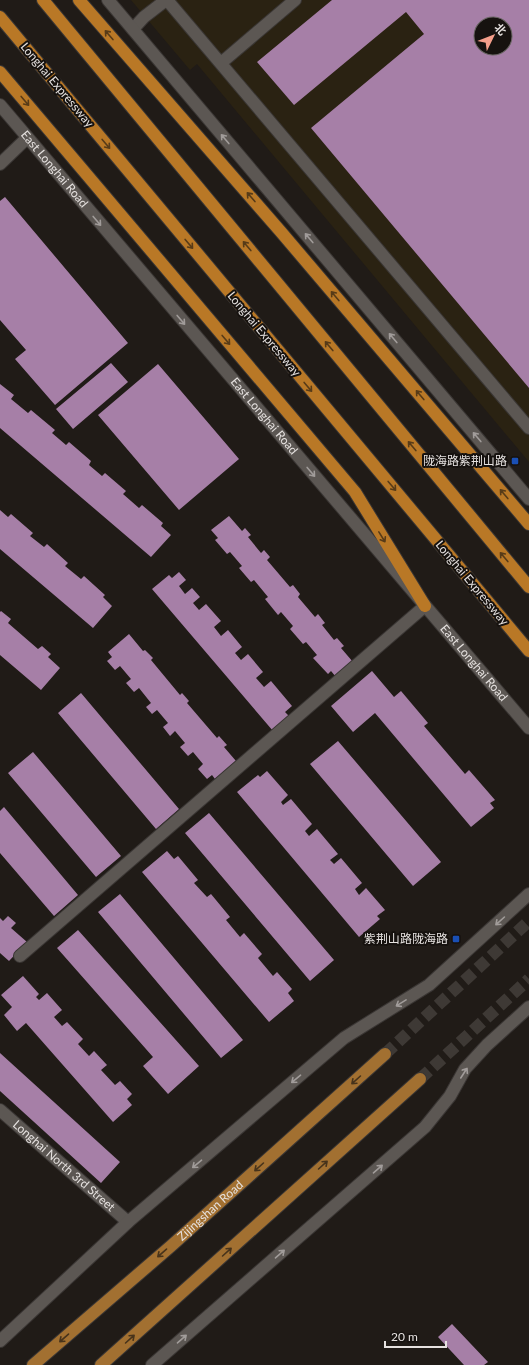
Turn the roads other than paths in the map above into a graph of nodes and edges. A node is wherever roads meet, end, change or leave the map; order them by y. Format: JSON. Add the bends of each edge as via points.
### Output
{"nodes":[{"id":1,"x":43,"y":0,"type":"edge"},
{"id":2,"x":78,"y":0,"type":"edge"},
{"id":3,"x":108,"y":0,"type":"edge"},
{"id":4,"x":166,"y":0,"type":"edge"},
{"id":5,"x":295,"y":0,"type":"edge"},
{"id":6,"x":0,"y":17,"type":"edge"},
{"id":7,"x":133,"y":29,"type":"junction"},
{"id":8,"x":221,"y":63,"type":"junction"},
{"id":9,"x":0,"y":72,"type":"edge"},
{"id":10,"x":0,"y":105,"type":"edge"},
{"id":11,"x":27,"y":138,"type":"junction"},
{"id":12,"x":0,"y":164,"type":"edge"},
{"id":13,"x":529,"y":428,"type":"edge"},
{"id":14,"x":529,"y":499,"type":"edge"},
{"id":15,"x":529,"y":524,"type":"edge"},
{"id":16,"x":529,"y":587,"type":"edge"},
{"id":17,"x":425,"y":606,"type":"junction"},
{"id":18,"x":529,"y":651,"type":"edge"},
{"id":19,"x":529,"y":728,"type":"edge"},
{"id":20,"x":529,"y":894,"type":"edge"},
{"id":21,"x":20,"y":956,"type":"dead end"},
{"id":22,"x":529,"y":1007,"type":"edge"},
{"id":23,"x":385,"y":1054,"type":"tunnel mouth"},
{"id":24,"x":420,"y":1079,"type":"tunnel mouth"},
{"id":25,"x":0,"y":1110,"type":"edge"},
{"id":26,"x":128,"y":1222,"type":"junction"},
{"id":27,"x":0,"y":1341,"type":"edge"},
{"id":28,"x":33,"y":1365,"type":"edge"},
{"id":29,"x":101,"y":1365,"type":"edge"},
{"id":30,"x":153,"y":1365,"type":"edge"}],
"edges":[{"from":16,"to":1,"type":"highway","one_way":true},
{"from":15,"to":2,"type":"highway","one_way":true,"via":[[281,232]]},
{"from":3,"to":7,"type":"street"},
{"from":4,"to":7,"type":"street"},
{"from":4,"to":8,"type":"street"},
{"from":5,"to":8,"type":"street"},
{"from":6,"to":18,"type":"highway","name":"Longhai Expressway","one_way":true},
{"from":14,"to":7,"type":"street","one_way":true},
{"from":8,"to":13,"type":"street"},
{"from":9,"to":17,"type":"highway","one_way":true,"via":[[354,492]]},
{"from":10,"to":11,"type":"street","name":"East Longhai Road"},
{"from":11,"to":12,"type":"street"},
{"from":11,"to":17,"type":"street","name":"East Longhai Road","one_way":true},
{"from":17,"to":19,"type":"street","name":"East Longhai Road"},
{"from":17,"to":21,"type":"street"},
{"from":20,"to":26,"type":"street","one_way":true,"via":[[429,986],[344,1038]]},
{"from":30,"to":22,"type":"street","one_way":true,"via":[[425,1127],[450,1096],[465,1069]]},
{"from":23,"to":28,"type":"main road","name":"Zijingshan Road","one_way":true,"via":[[171,1246]]},
{"from":29,"to":24,"type":"main road","one_way":true},
{"from":25,"to":26,"type":"street","name":"Longhai North 3rd Street"},
{"from":26,"to":27,"type":"street"}]}
